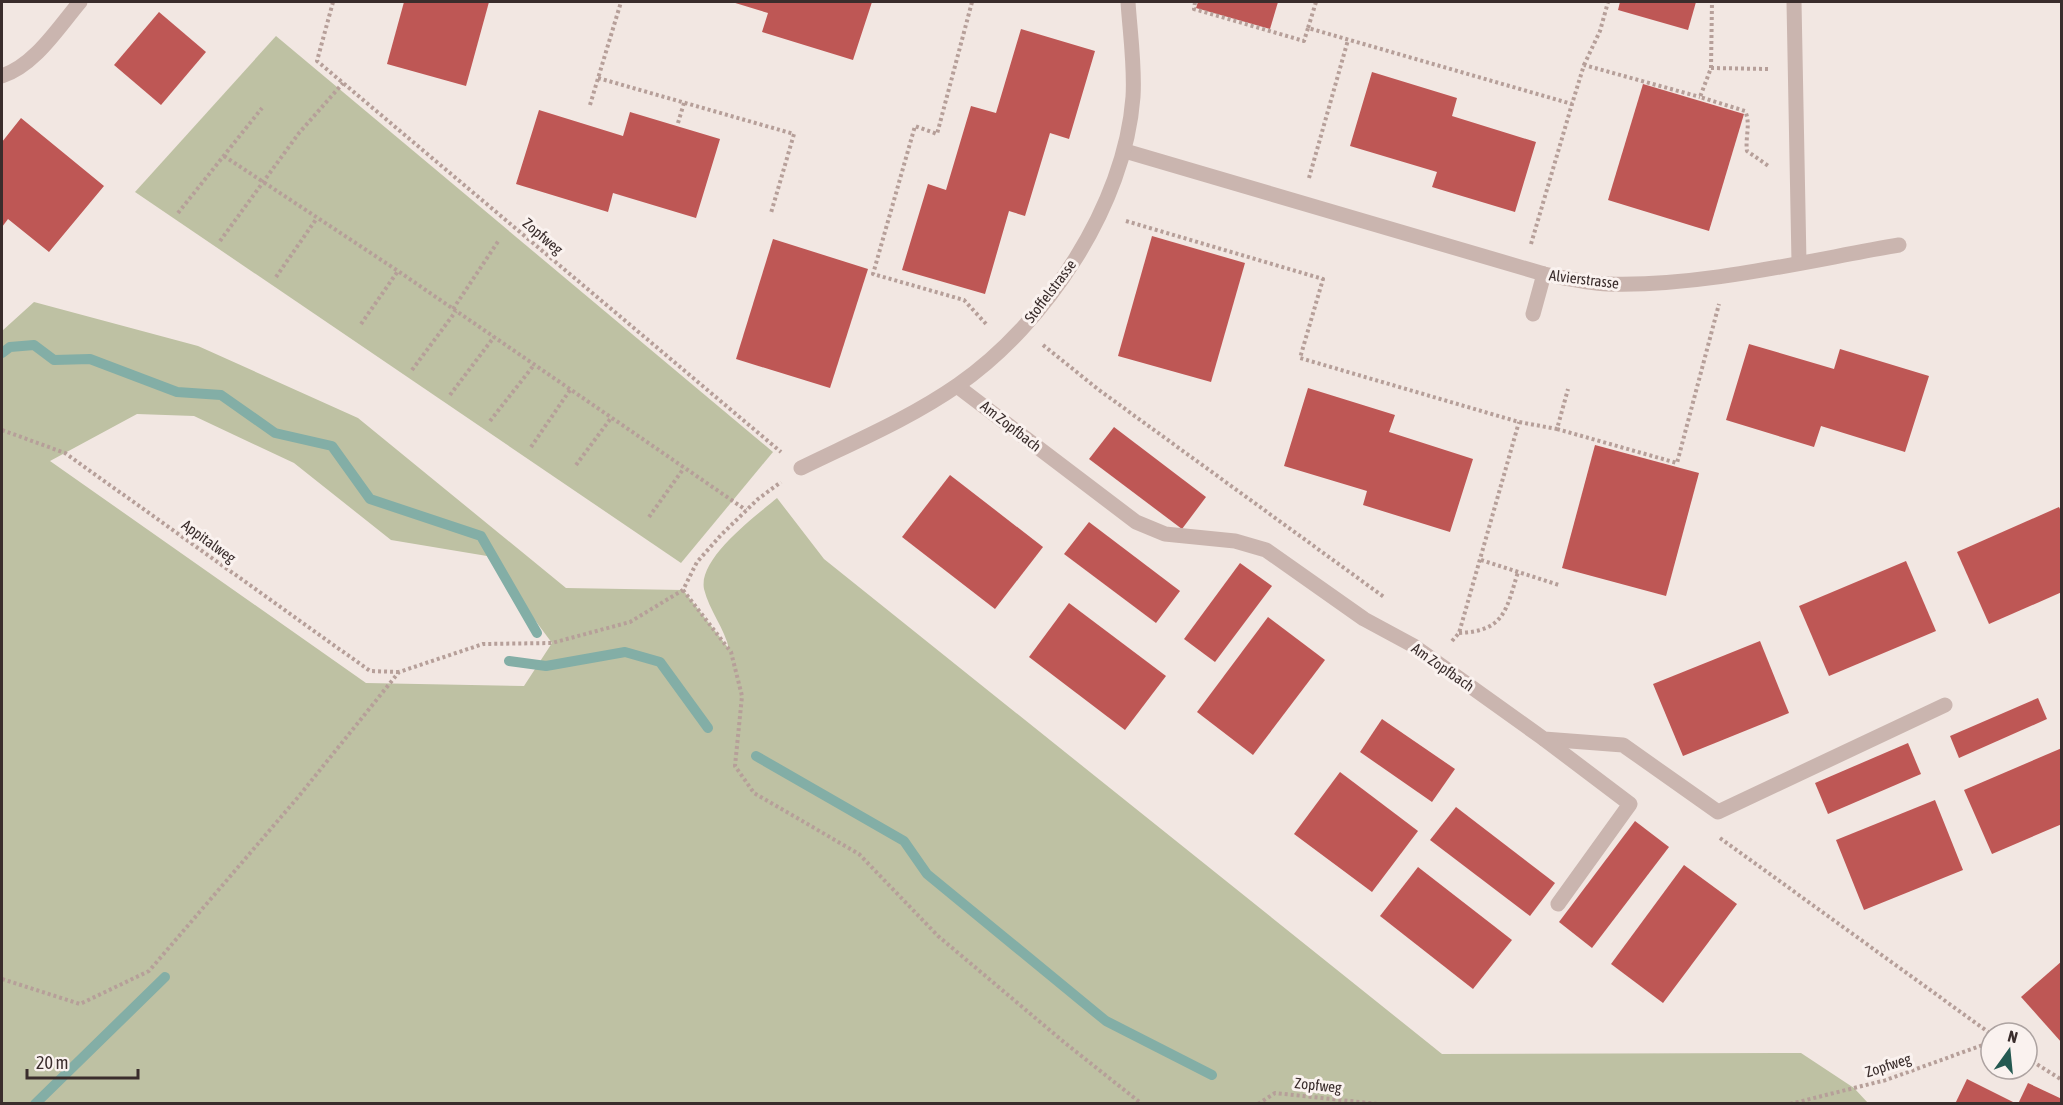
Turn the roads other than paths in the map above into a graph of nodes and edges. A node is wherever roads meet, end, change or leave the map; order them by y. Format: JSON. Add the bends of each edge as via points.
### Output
{"nodes":[{"id":1,"x":80,"y":2,"type":"edge"},
{"id":2,"x":1128,"y":2,"type":"edge"},
{"id":3,"x":1794,"y":2,"type":"edge"},
{"id":4,"x":2,"y":76,"type":"edge"},
{"id":5,"x":1125,"y":151,"type":"junction"},
{"id":6,"x":1899,"y":245,"type":"dead end"},
{"id":7,"x":1799,"y":262,"type":"junction"},
{"id":8,"x":1544,"y":274,"type":"junction"},
{"id":9,"x":1533,"y":314,"type":"dead end"},
{"id":10,"x":957,"y":386,"type":"junction"},
{"id":11,"x":801,"y":468,"type":"road end"},
{"id":12,"x":1945,"y":705,"type":"dead end"},
{"id":13,"x":1544,"y":739,"type":"junction"},
{"id":14,"x":1558,"y":904,"type":"dead end"}],
"edges":[{"from":1,"to":4,"type":"street","via":[[37,52],[18,70]]},
{"from":2,"to":5,"type":"street","name":"Stoffelstrasse","via":[[1133,96]]},
{"from":3,"to":7,"type":"street"},
{"from":5,"to":8,"type":"street","name":"Alvierstrasse"},
{"from":5,"to":10,"type":"street","name":"Stoffelstrasse","via":[[1097,219],[1038,310],[1007,345]]},
{"from":6,"to":7,"type":"street","name":"Alvierstrasse"},
{"from":7,"to":8,"type":"street","name":"Alvierstrasse","via":[[1693,280],[1639,284],[1606,284]]},
{"from":8,"to":9,"type":"street"},
{"from":10,"to":11,"type":"street","name":"Stoffelstrasse","via":[[904,419]]},
{"from":10,"to":13,"type":"street","name":"Am Zopfbach","via":[[1136,522],[1165,534],[1234,541],[1266,550],[1364,619],[1414,645]]},
{"from":12,"to":13,"type":"street","via":[[1718,812],[1623,745]]},
{"from":13,"to":14,"type":"street","name":"Am Zopfbach","via":[[1630,804]]}]}
